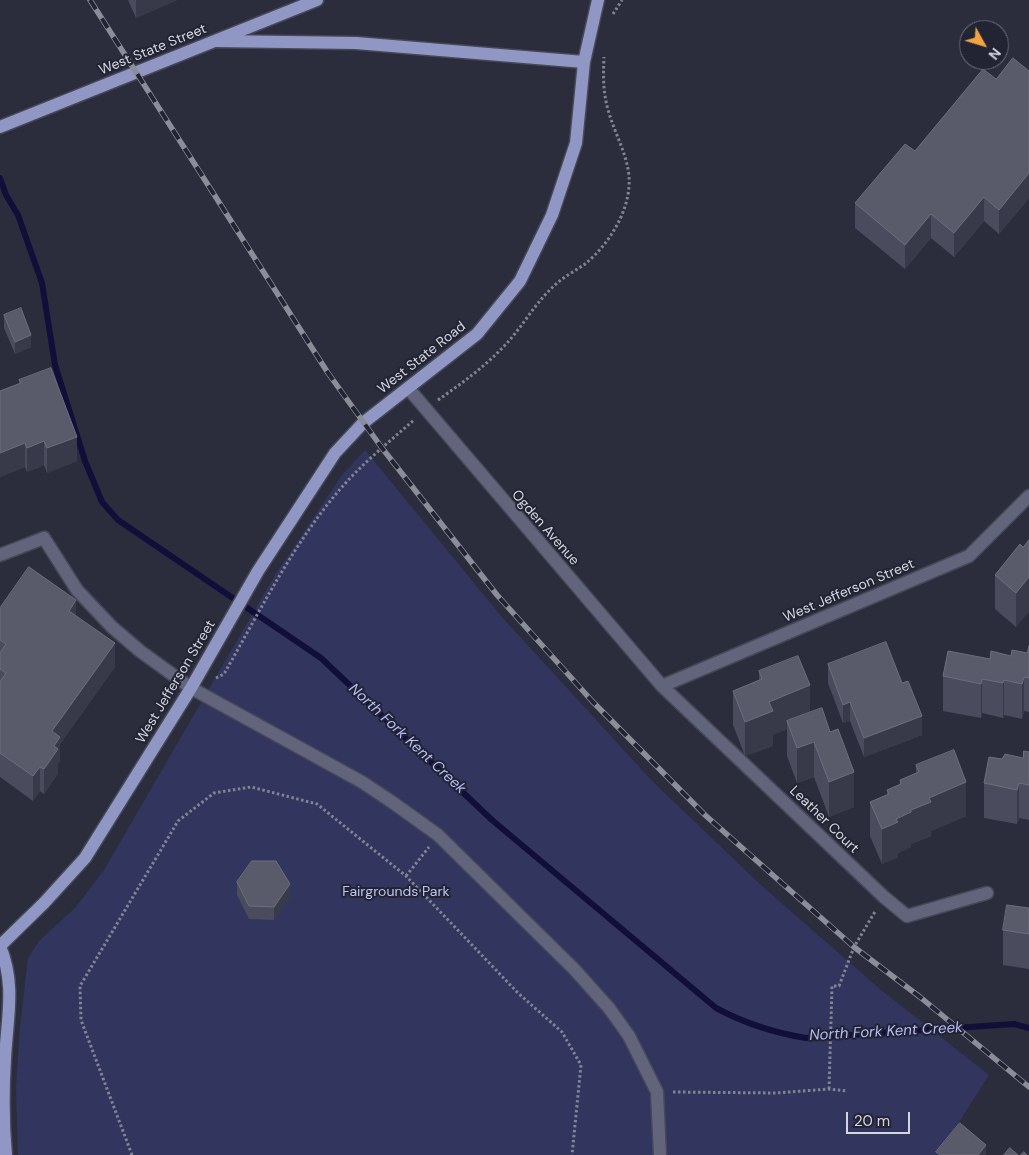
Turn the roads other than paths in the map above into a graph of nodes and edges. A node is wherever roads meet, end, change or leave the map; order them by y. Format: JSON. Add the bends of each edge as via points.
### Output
{"nodes":[{"id":1,"x":317,"y":0,"type":"edge"},
{"id":2,"x":598,"y":0,"type":"edge"},
{"id":3,"x":216,"y":41,"type":"junction"},
{"id":4,"x":584,"y":62,"type":"junction"},
{"id":5,"x":0,"y":127,"type":"edge"},
{"id":6,"x":408,"y":388,"type":"junction"},
{"id":7,"x":363,"y":423,"type":"joint"},
{"id":8,"x":1029,"y":496,"type":"edge"},
{"id":9,"x":0,"y":555,"type":"edge"},
{"id":10,"x":662,"y":686,"type":"junction"},
{"id":11,"x":191,"y":688,"type":"junction"},
{"id":12,"x":986,"y":893,"type":"dead end"},
{"id":13,"x":0,"y":946,"type":"edge"},
{"id":14,"x":6,"y":1155,"type":"edge"},
{"id":15,"x":660,"y":1155,"type":"edge"}],
"edges":[{"from":1,"to":3,"type":"main road","name":"West State Street"},
{"from":2,"to":4,"type":"main road"},
{"from":3,"to":4,"type":"main road","via":[[356,43]]},
{"from":3,"to":5,"type":"main road","name":"West State Street"},
{"from":4,"to":6,"type":"main road","name":"West State Road","via":[[576,143],[552,215],[520,281],[477,334]]},
{"from":6,"to":7,"type":"main road","name":"West State Road"},
{"from":6,"to":10,"type":"street","name":"Ogden Avenue"},
{"from":7,"to":11,"type":"main road","name":"West Jefferson Street","via":[[335,453],[258,571]]},
{"from":8,"to":10,"type":"street","name":"West Jefferson Street","via":[[969,556]]},
{"from":9,"to":11,"type":"street","via":[[44,538],[77,590],[112,626]]},
{"from":10,"to":12,"type":"street","name":"Leather Court","via":[[907,916]]},
{"from":11,"to":13,"type":"main road","name":"West Jefferson Street","via":[[85,858]]},
{"from":11,"to":15,"type":"street","via":[[362,782],[438,835],[574,969],[629,1036],[656,1092]]},
{"from":13,"to":14,"type":"main road","via":[[8,966],[10,997],[5,1059]]}]}
